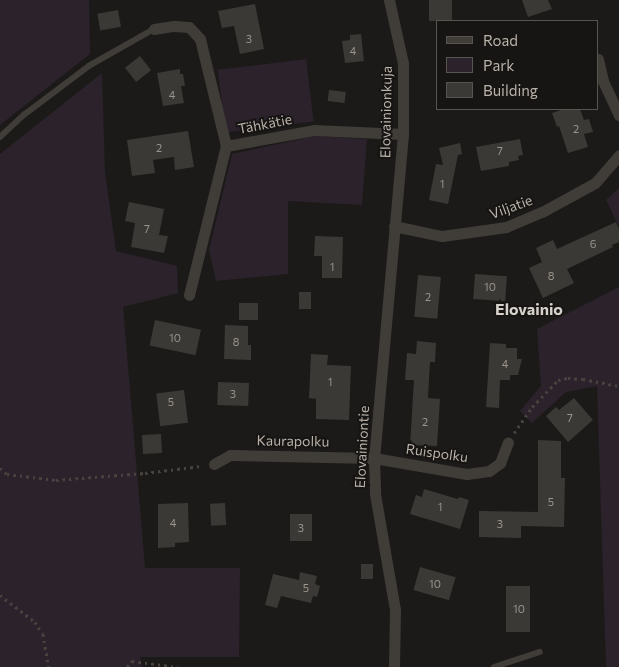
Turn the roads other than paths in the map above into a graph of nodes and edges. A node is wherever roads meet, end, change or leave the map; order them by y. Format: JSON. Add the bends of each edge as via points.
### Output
{"nodes":[{"id":1,"x":389,"y":0,"type":"edge"},
{"id":2,"x":154,"y":29,"type":"joint"},
{"id":3,"x":599,"y":63,"type":"edge"},
{"id":4,"x":619,"y":115,"type":"edge"},
{"id":5,"x":404,"y":134,"type":"junction"},
{"id":6,"x":0,"y":137,"type":"edge"},
{"id":7,"x":226,"y":146,"type":"junction"},
{"id":8,"x":619,"y":155,"type":"edge"},
{"id":9,"x":394,"y":226,"type":"junction"},
{"id":10,"x":189,"y":295,"type":"dead end"},
{"id":11,"x":508,"y":442,"type":"road end"},
{"id":12,"x":374,"y":458,"type":"junction"},
{"id":13,"x":214,"y":464,"type":"road end"},
{"id":14,"x":540,"y":652,"type":"dead end"},
{"id":15,"x":394,"y":667,"type":"edge"},
{"id":16,"x":494,"y":667,"type":"edge"}],
"edges":[{"from":1,"to":5,"type":"street","name":"Elovainionkuja","via":[[403,62]]},
{"from":2,"to":6,"type":"lane","via":[[89,66]]},
{"from":2,"to":7,"type":"street","via":[[190,27],[200,39]]},
{"from":3,"to":4,"type":"street","via":[[603,81]]},
{"from":5,"to":7,"type":"street","name":"Tähkätie","via":[[314,130]]},
{"from":5,"to":9,"type":"street","name":"Elovainionkuja"},
{"from":7,"to":10,"type":"street","name":"Tähkätie"},
{"from":8,"to":9,"type":"street","name":"Viljatie","via":[[594,183],[542,212],[506,227],[442,236]]},
{"from":9,"to":12,"type":"street","name":"Elovainiontie"},
{"from":11,"to":12,"type":"street","name":"Ruispolku","via":[[500,463],[489,471],[467,474]]},
{"from":12,"to":13,"type":"street","name":"Kaurapolku","via":[[230,455]]},
{"from":12,"to":15,"type":"street","name":"Elovainiontie","via":[[375,494],[395,610]]},
{"from":14,"to":16,"type":"lane"}]}
